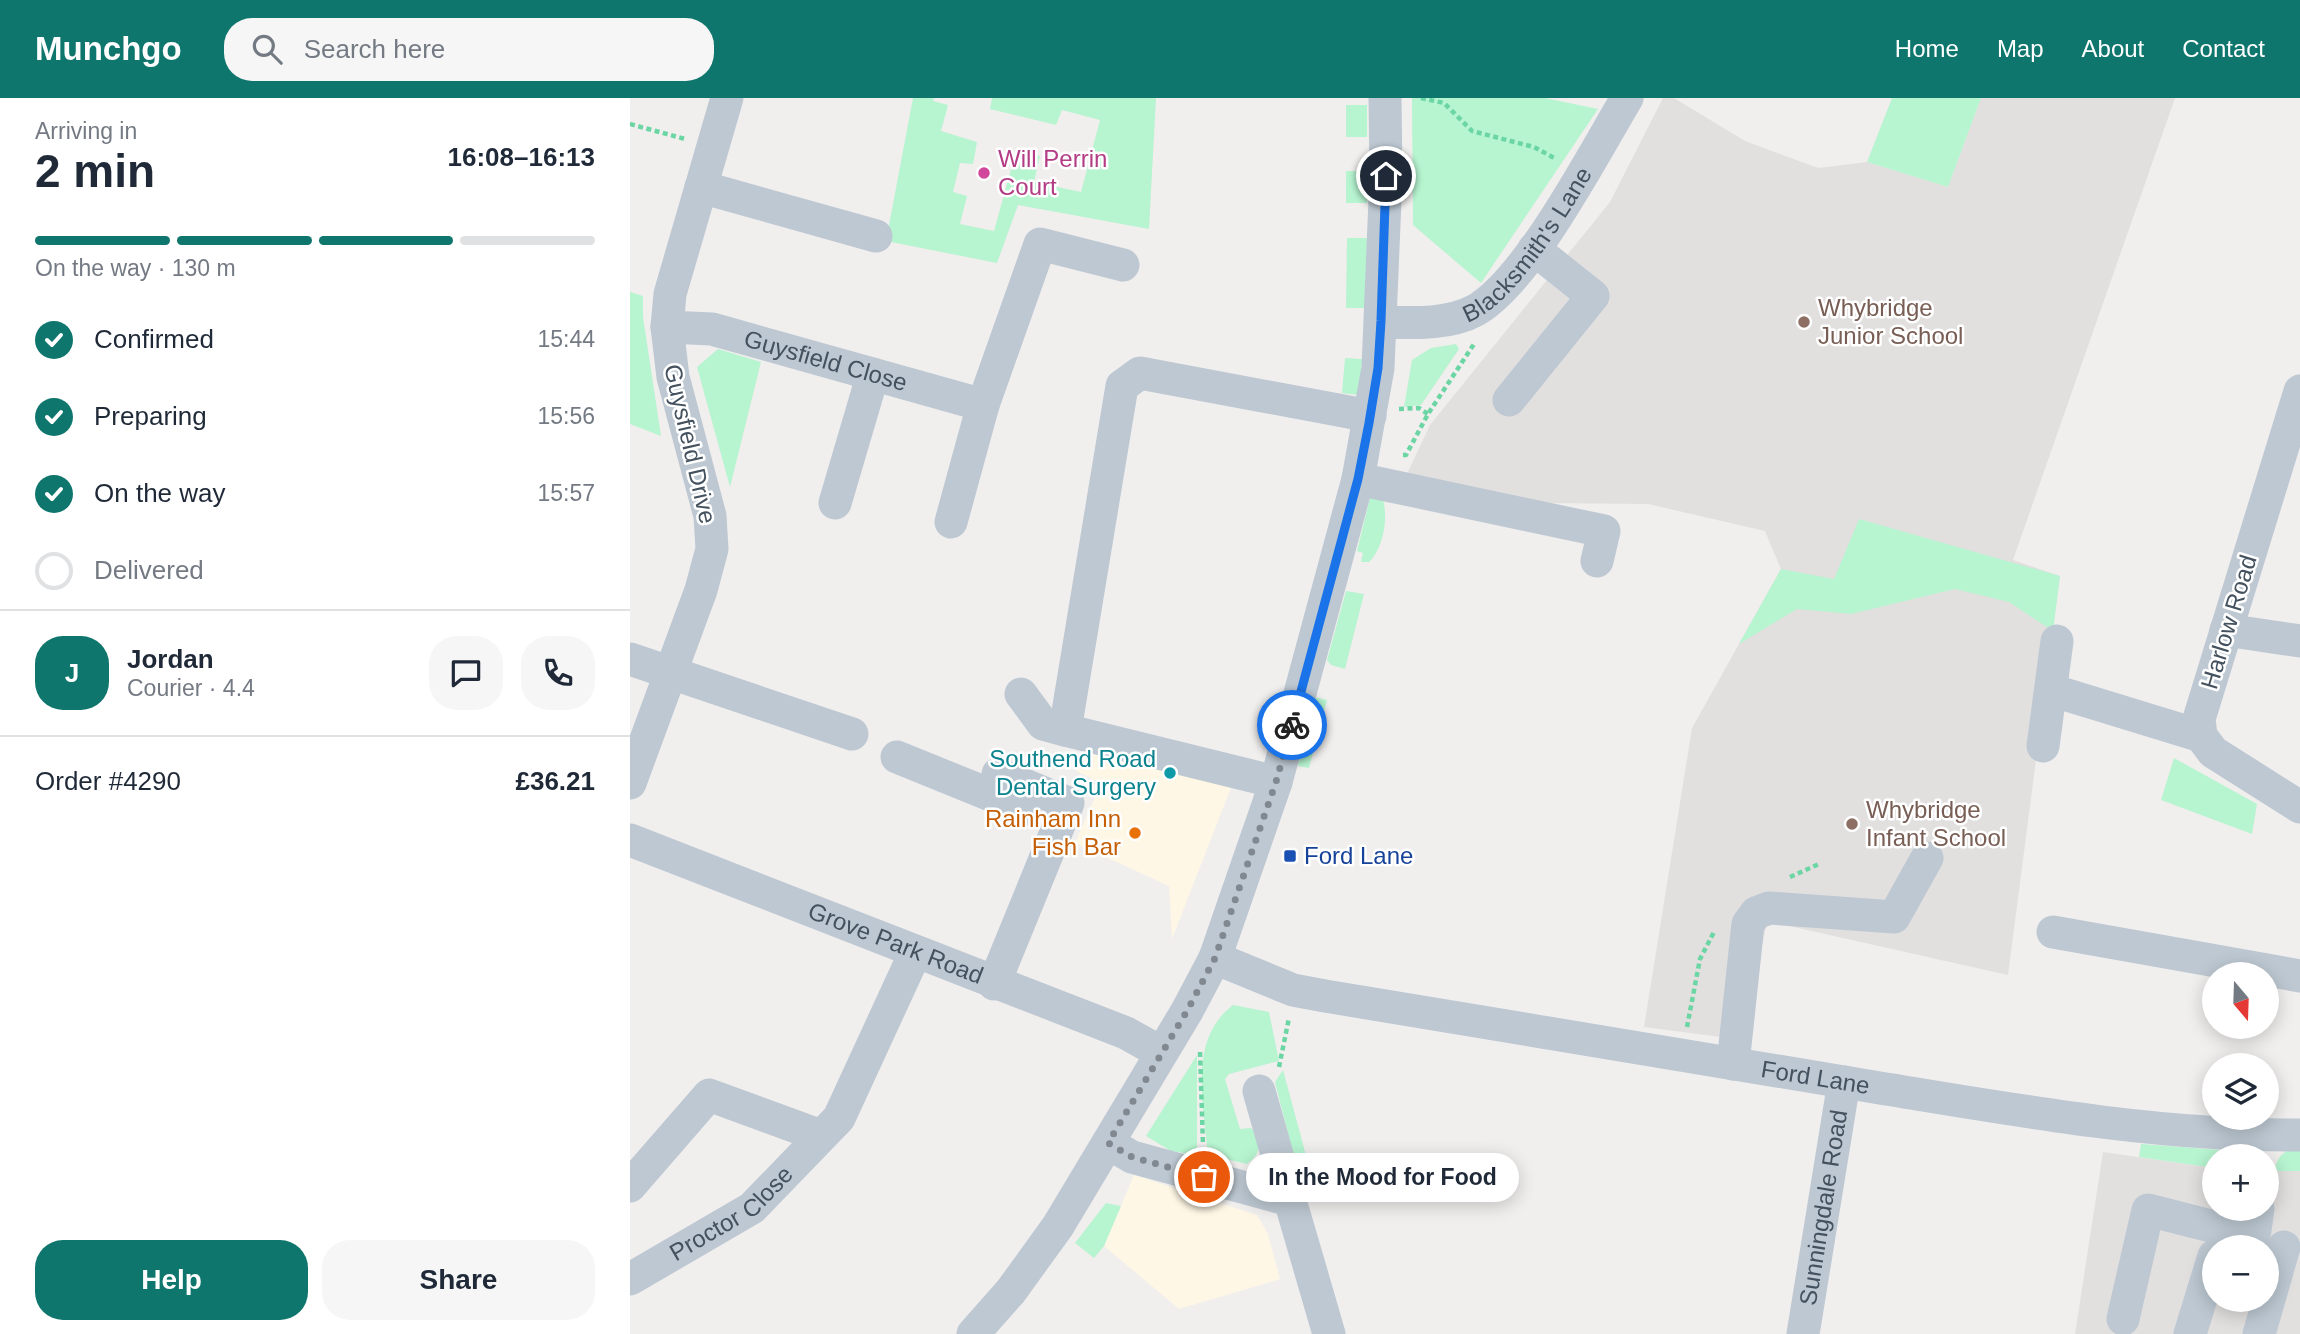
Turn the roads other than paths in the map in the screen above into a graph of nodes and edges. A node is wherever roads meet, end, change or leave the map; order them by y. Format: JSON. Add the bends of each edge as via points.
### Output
{"nodes":[{"id":1,"x":727,"y":98,"type":"edge"},
{"id":2,"x":1385,"y":98,"type":"edge"},
{"id":3,"x":1627,"y":98,"type":"edge"},
{"id":4,"x":701,"y":187,"type":"junction"},
{"id":5,"x":876,"y":236,"type":"dead end"},
{"id":6,"x":1534,"y":249,"type":"junction"},
{"id":7,"x":1123,"y":265,"type":"dead end"},
{"id":8,"x":1381,"y":321,"type":"junction"},
{"id":9,"x":667,"y":327,"type":"junction"},
{"id":10,"x":873,"y":374,"type":"junction"},
{"id":11,"x":2299,"y":398,"type":"edge"},
{"id":12,"x":1509,"y":400,"type":"dead end"},
{"id":13,"x":983,"y":405,"type":"junction"},
{"id":14,"x":1384,"y":412,"type":"junction"},
{"id":15,"x":1358,"y":479,"type":"junction"},
{"id":16,"x":835,"y":503,"type":"dead end"},
{"id":17,"x":951,"y":522,"type":"dead end"},
{"id":18,"x":1597,"y":561,"type":"dead end"},
{"id":19,"x":2226,"y":630,"type":"junction"},
{"id":20,"x":2057,"y":641,"type":"dead end"},
{"id":21,"x":2300,"y":641,"type":"edge"},
{"id":22,"x":630,"y":659,"type":"edge"},
{"id":23,"x":668,"y":674,"type":"junction"},
{"id":24,"x":2051,"y":690,"type":"junction"},
{"id":25,"x":1021,"y":694,"type":"dead end"},
{"id":26,"x":1065,"y":730,"type":"junction"},
{"id":27,"x":852,"y":734,"type":"dead end"},
{"id":28,"x":2202,"y":736,"type":"junction"},
{"id":29,"x":2043,"y":746,"type":"dead end"},
{"id":30,"x":897,"y":757,"type":"dead end"},
{"id":31,"x":998,"y":774,"type":"dead end"},
{"id":32,"x":1276,"y":782,"type":"junction"},
{"id":33,"x":630,"y":783,"type":"edge"},
{"id":34,"x":2300,"y":807,"type":"edge"},
{"id":35,"x":1059,"y":824,"type":"junction"},
{"id":36,"x":630,"y":841,"type":"edge"},
{"id":37,"x":1927,"y":858,"type":"dead end"},
{"id":38,"x":2053,"y":932,"type":"dead end"},
{"id":39,"x":915,"y":953,"type":"junction"},
{"id":40,"x":1215,"y":958,"type":"junction"},
{"id":41,"x":2300,"y":976,"type":"edge"},
{"id":42,"x":994,"y":984,"type":"junction"},
{"id":43,"x":1160,"y":1052,"type":"junction"},
{"id":44,"x":1733,"y":1064,"type":"junction"},
{"id":45,"x":1844,"y":1082,"type":"junction"},
{"id":46,"x":1259,"y":1091,"type":"road end"},
{"id":47,"x":2300,"y":1135,"type":"edge"},
{"id":48,"x":821,"y":1136,"type":"junction"},
{"id":49,"x":1108,"y":1143,"type":"junction"},
{"id":50,"x":2237,"y":1144,"type":"edge"},
{"id":51,"x":2260,"y":1144,"type":"edge"},
{"id":52,"x":630,"y":1186,"type":"edge"},
{"id":53,"x":1290,"y":1200,"type":"junction"},
{"id":54,"x":2202,"y":1236,"type":"edge"},
{"id":55,"x":630,"y":1279,"type":"edge"},
{"id":56,"x":2202,"y":1294,"type":"edge"},
{"id":57,"x":2262,"y":1312,"type":"edge"},
{"id":58,"x":2123,"y":1320,"type":"dead end"},
{"id":59,"x":973,"y":1334,"type":"edge"},
{"id":60,"x":1329,"y":1334,"type":"edge"},
{"id":61,"x":1803,"y":1334,"type":"edge"},
{"id":62,"x":2190,"y":1334,"type":"edge"},
{"id":63,"x":2259,"y":1334,"type":"edge"}],
"edges":[{"from":1,"to":4,"type":"street","name":"Guysfield Drive"},
{"from":2,"to":8,"type":"street"},
{"from":3,"to":6,"type":"street","name":"Blacksmith's Lane"},
{"from":4,"to":5,"type":"street"},
{"from":4,"to":9,"type":"street","name":"Guysfield Drive","via":[[670,294]]},
{"from":6,"to":8,"type":"street","name":"Blacksmith's Lane","via":[[1506,286],[1475,310],[1449,320]]},
{"from":6,"to":12,"type":"street","via":[[1593,296]]},
{"from":7,"to":13,"type":"street","via":[[1040,244]]},
{"from":8,"to":14,"type":"street"},
{"from":9,"to":10,"type":"street","name":"Guysfield Close","via":[[712,329]]},
{"from":9,"to":23,"type":"street","name":"Guysfield Drive","via":[[673,377],[710,516],[712,549]]},
{"from":10,"to":13,"type":"street","name":"Guysfield Close"},
{"from":10,"to":16,"type":"street"},
{"from":11,"to":19,"type":"street","name":"Harlow Road"},
{"from":13,"to":17,"type":"street"},
{"from":14,"to":15,"type":"street"},
{"from":14,"to":26,"type":"street","via":[[1140,373],[1122,386]]},
{"from":15,"to":18,"type":"street","via":[[1604,531]]},
{"from":15,"to":32,"type":"street"},
{"from":19,"to":21,"type":"street"},
{"from":19,"to":28,"type":"street","name":"Harlow Road","via":[[2199,719]]},
{"from":20,"to":24,"type":"street"},
{"from":22,"to":23,"type":"street"},
{"from":23,"to":27,"type":"street"},
{"from":23,"to":33,"type":"street","name":"Guysfield Drive"},
{"from":24,"to":28,"type":"street"},
{"from":24,"to":29,"type":"street"},
{"from":25,"to":26,"type":"street","via":[[1043,724]]},
{"from":26,"to":32,"type":"street"},
{"from":28,"to":34,"type":"street","via":[[2213,752]]},
{"from":30,"to":35,"type":"street"},
{"from":31,"to":35,"type":"street","via":[[1068,803]]},
{"from":32,"to":40,"type":"street"},
{"from":35,"to":42,"type":"street"},
{"from":36,"to":39,"type":"street","name":"Grove Park Road"},
{"from":37,"to":44,"type":"street","via":[[1894,917],[1769,908],[1756,913],[1748,924]]},
{"from":38,"to":41,"type":"street"},
{"from":39,"to":42,"type":"street","name":"Grove Park Road"},
{"from":39,"to":48,"type":"street","name":"Proctor Close","via":[[839,1118]]},
{"from":40,"to":43,"type":"street"},
{"from":40,"to":44,"type":"street","name":"Ford Lane","via":[[1293,990]]},
{"from":42,"to":43,"type":"street","name":"Grove Park Road","via":[[1126,1033]]},
{"from":43,"to":49,"type":"street"},
{"from":44,"to":45,"type":"street","name":"Ford Lane"},
{"from":45,"to":50,"type":"street","name":"Ford Lane"},
{"from":45,"to":61,"type":"street","name":"Sunningdale Road"},
{"from":46,"to":53,"type":"street"},
{"from":47,"to":51,"type":"street","name":"Ford Lane"},
{"from":48,"to":52,"type":"street","name":"Proctor Close","via":[[709,1095]]},
{"from":48,"to":55,"type":"street","name":"Proctor Close","via":[[752,1208]]},
{"from":49,"to":53,"type":"street","via":[[1132,1157]]},
{"from":49,"to":59,"type":"street","via":[[1058,1226]]},
{"from":53,"to":60,"type":"street"},
{"from":54,"to":58,"type":"street","via":[[2148,1209]]},
{"from":56,"to":62,"type":"street"},
{"from":57,"to":63,"type":"street"}]}
